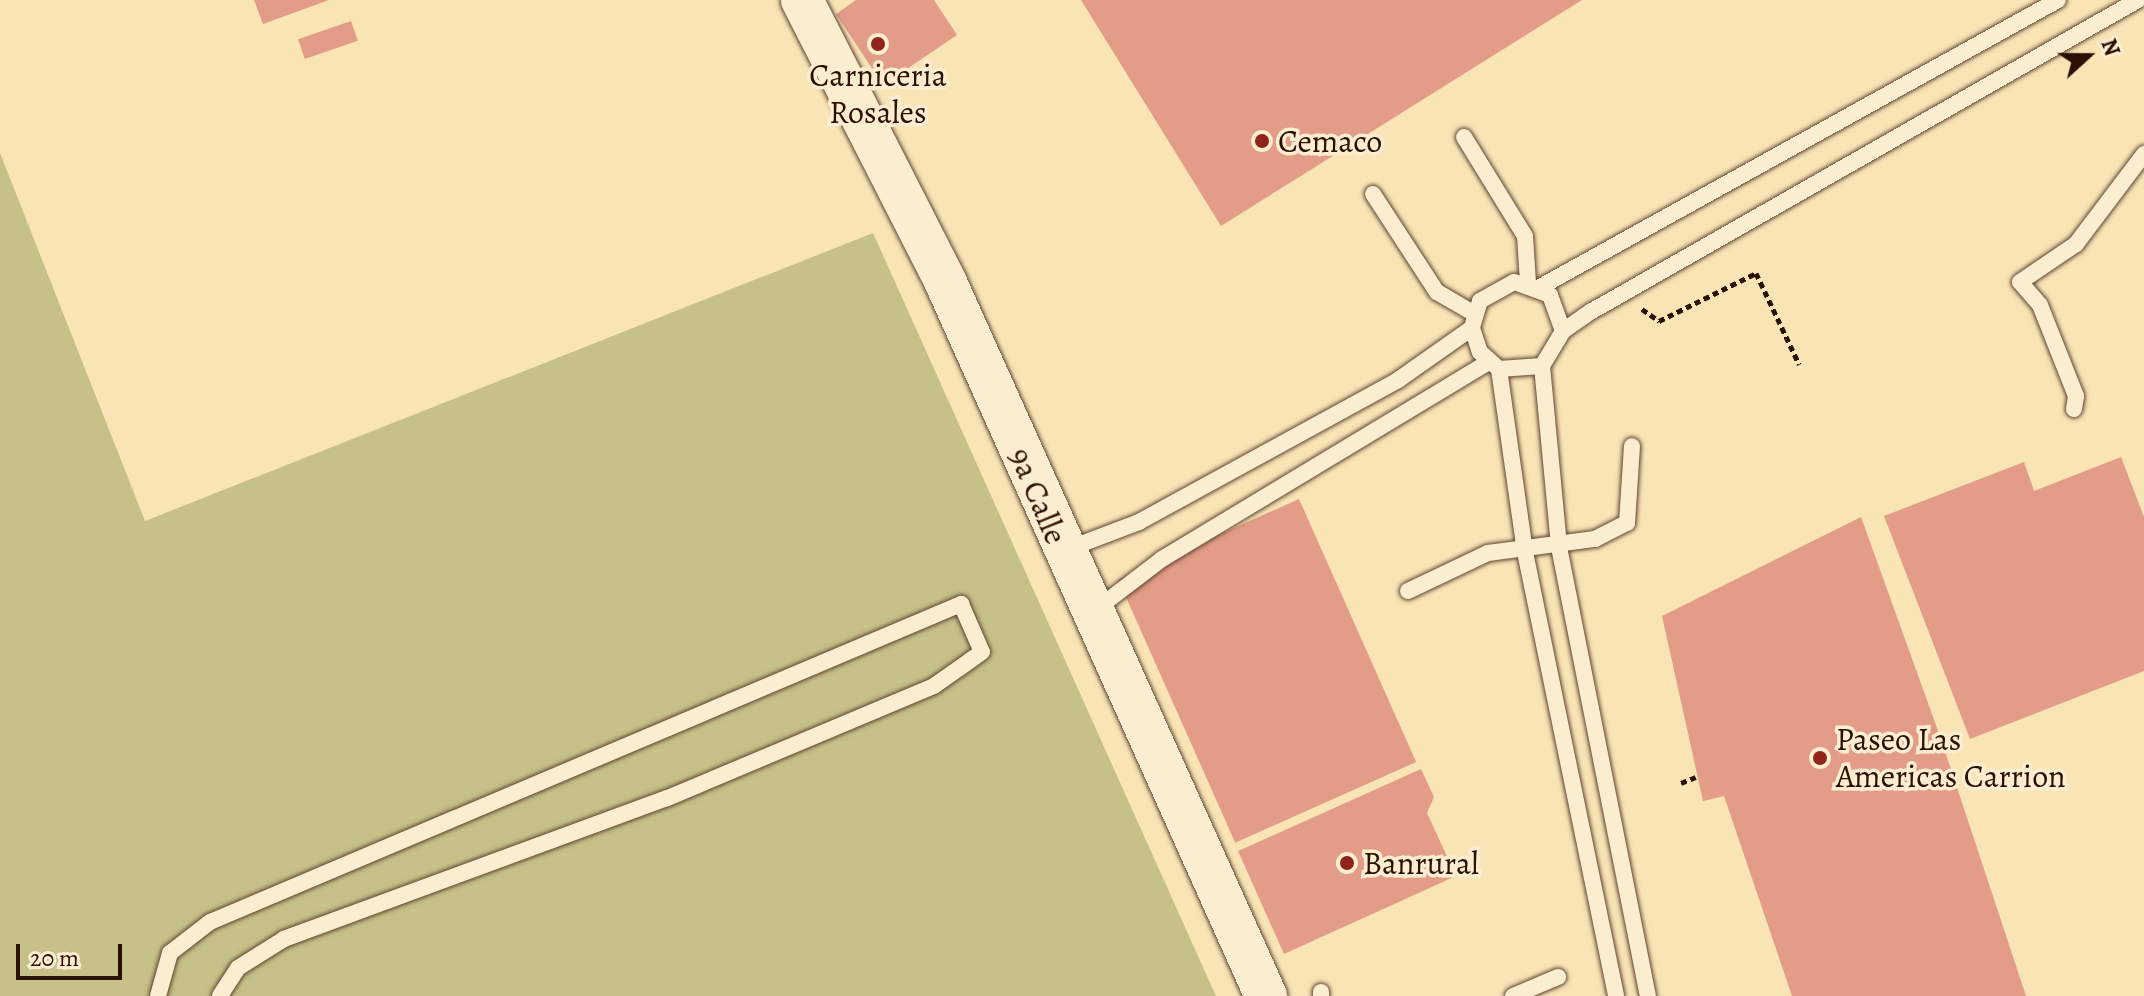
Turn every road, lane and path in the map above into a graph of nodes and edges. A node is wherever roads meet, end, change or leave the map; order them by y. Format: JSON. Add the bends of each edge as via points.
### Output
{"nodes":[{"id":1,"x":802,"y":0,"type":"edge"},
{"id":2,"x":2058,"y":0,"type":"edge"},
{"id":3,"x":2138,"y":0,"type":"edge"},
{"id":4,"x":1464,"y":137,"type":"dead end"},
{"id":5,"x":2144,"y":154,"type":"edge"},
{"id":6,"x":1373,"y":194,"type":"dead end"},
{"id":7,"x":1534,"y":285,"type":"junction"},
{"id":8,"x":1474,"y":321,"type":"junction"},
{"id":9,"x":1654,"y":321,"type":"dead end"},
{"id":10,"x":1563,"y":331,"type":"junction"},
{"id":11,"x":1799,"y":364,"type":"dead end"},
{"id":12,"x":1494,"y":366,"type":"junction"},
{"id":13,"x":1542,"y":366,"type":"junction"},
{"id":14,"x":2074,"y":409,"type":"dead end"},
{"id":15,"x":1632,"y":446,"type":"dead end"},
{"id":16,"x":1559,"y":547,"type":"junction"},
{"id":17,"x":1062,"y":551,"type":"junction"},
{"id":18,"x":1525,"y":552,"type":"junction"},
{"id":19,"x":1408,"y":591,"type":"dead end"},
{"id":20,"x":1090,"y":613,"type":"junction"},
{"id":21,"x":1696,"y":777,"type":"dead end"},
{"id":22,"x":1681,"y":783,"type":"dead end"},
{"id":23,"x":1558,"y":977,"type":"dead end"},
{"id":24,"x":158,"y":996,"type":"edge"},
{"id":25,"x":220,"y":996,"type":"edge"},
{"id":26,"x":1266,"y":996,"type":"edge"},
{"id":27,"x":1513,"y":996,"type":"edge"},
{"id":28,"x":1616,"y":996,"type":"edge"},
{"id":29,"x":1648,"y":996,"type":"edge"}],
"edges":[{"from":1,"to":17,"type":"street","name":"9a Calle","via":[[946,283]]},
{"from":2,"to":7,"type":"lane"},
{"from":3,"to":10,"type":"lane"},
{"from":4,"to":7,"type":"lane","via":[[1525,236]]},
{"from":5,"to":14,"type":"lane","via":[[2076,244],[2020,282],[2045,317],[2076,396]]},
{"from":6,"to":8,"type":"lane","via":[[1437,292]]},
{"from":7,"to":8,"type":"lane","via":[[1501,285]]},
{"from":7,"to":10,"type":"lane","via":[[1558,305]]},
{"from":8,"to":12,"type":"lane"},
{"from":8,"to":17,"type":"lane","via":[[1398,380],[1139,522]]},
{"from":9,"to":11,"type":"path","via":[[1756,273]]},
{"from":10,"to":13,"type":"lane"},
{"from":12,"to":13,"type":"lane"},
{"from":12,"to":18,"type":"lane"},
{"from":12,"to":20,"type":"lane","via":[[1162,559]]},
{"from":13,"to":16,"type":"lane"},
{"from":15,"to":16,"type":"lane","via":[[1627,523]]},
{"from":16,"to":18,"type":"lane"},
{"from":16,"to":29,"type":"lane"},
{"from":17,"to":20,"type":"street","name":"9a Calle"},
{"from":18,"to":19,"type":"lane","via":[[1488,553]]},
{"from":18,"to":28,"type":"lane"},
{"from":20,"to":26,"type":"street","name":"9a Calle"},
{"from":21,"to":22,"type":"path"},
{"from":23,"to":27,"type":"lane"},
{"from":24,"to":25,"type":"lane","via":[[160,968],[170,953],[210,922],[961,604],[982,652],[898,705],[284,939],[238,968]]}]}
